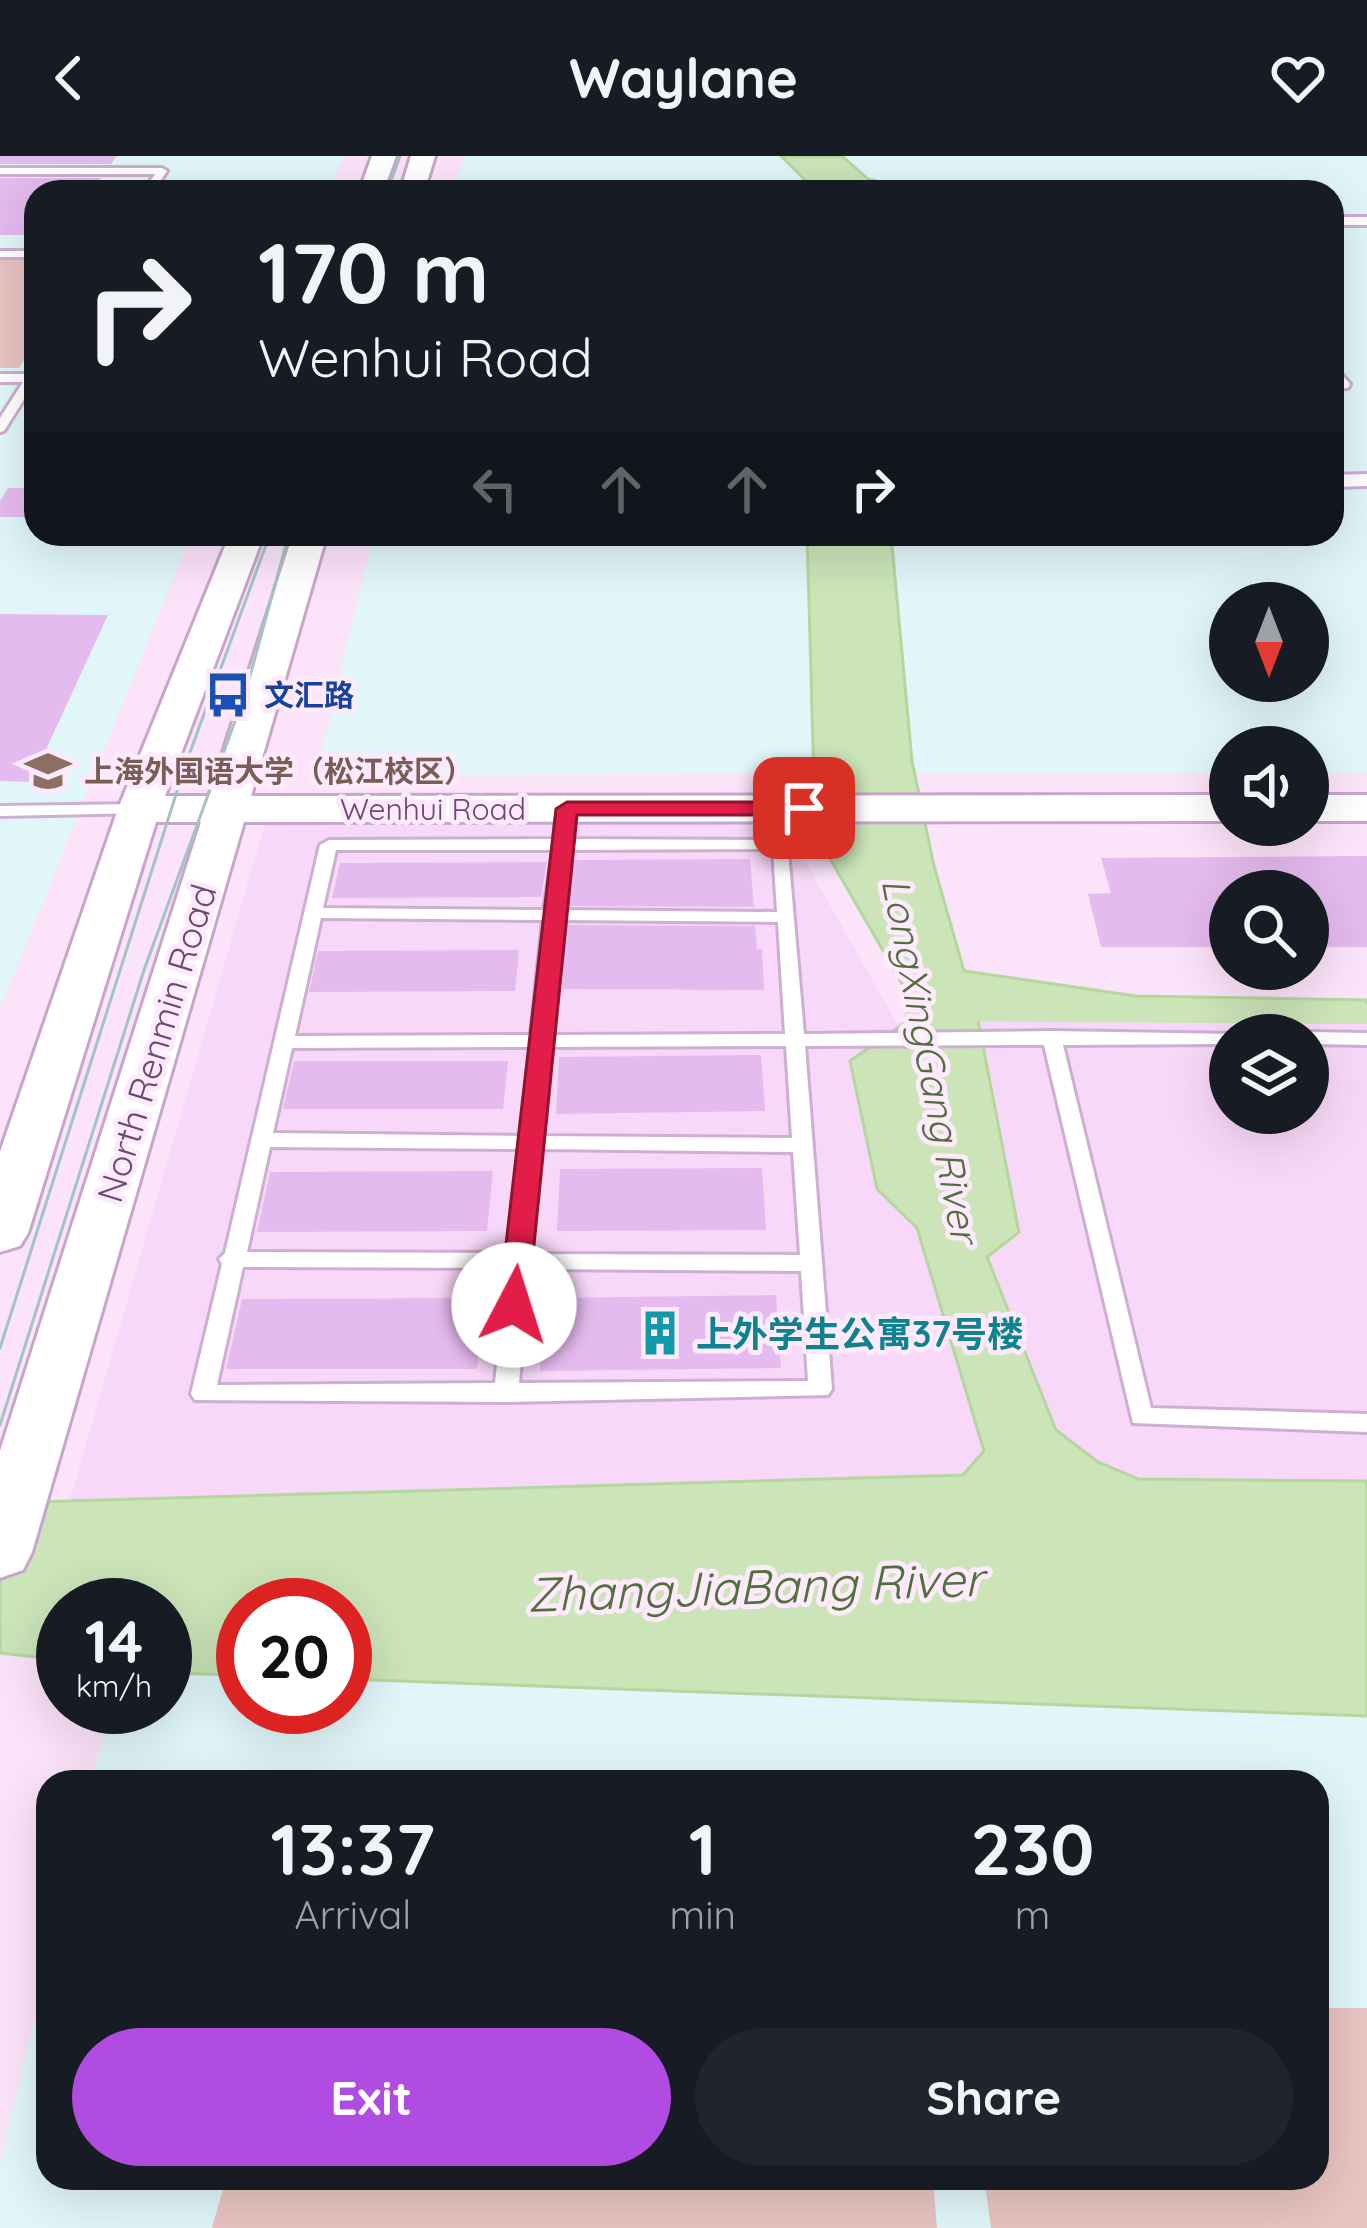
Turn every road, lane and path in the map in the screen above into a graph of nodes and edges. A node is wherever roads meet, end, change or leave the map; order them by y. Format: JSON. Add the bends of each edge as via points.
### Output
{"nodes":[{"id":1,"x":0,"y":171,"type":"edge"},
{"id":2,"x":156,"y":180,"type":"edge"},
{"id":3,"x":24,"y":391,"type":"edge"},
{"id":4,"x":0,"y":428,"type":"edge"},
{"id":5,"x":242,"y":546,"type":"edge"},
{"id":6,"x":306,"y":546,"type":"edge"},
{"id":7,"x":1209,"y":808,"type":"edge"},
{"id":8,"x":1329,"y":808,"type":"edge"},
{"id":9,"x":1367,"y":808,"type":"edge"},
{"id":10,"x":139,"y":809,"type":"junction"},
{"id":11,"x":227,"y":809,"type":"junction"},
{"id":12,"x":5,"y":811,"type":"edge"},
{"id":13,"x":564,"y":827,"type":"junction"},
{"id":14,"x":0,"y":831,"type":"edge"},
{"id":15,"x":311,"y":913,"type":"junction"},
{"id":16,"x":552,"y":915,"type":"junction"},
{"id":17,"x":786,"y":917,"type":"junction"},
{"id":18,"x":1052,"y":1037,"type":"junction"},
{"id":19,"x":1209,"y":1038,"type":"edge"},
{"id":20,"x":1329,"y":1038,"type":"edge"},
{"id":21,"x":1367,"y":1039,"type":"edge"},
{"id":22,"x":283,"y":1042,"type":"junction"},
{"id":23,"x":539,"y":1042,"type":"junction"},
{"id":24,"x":795,"y":1042,"type":"junction"},
{"id":25,"x":262,"y":1140,"type":"junction"},
{"id":26,"x":529,"y":1142,"type":"junction"},
{"id":27,"x":802,"y":1145,"type":"junction"},
{"id":28,"x":0,"y":1233,"type":"edge"},
{"id":29,"x":230,"y":1259,"type":"junction"},
{"id":30,"x":518,"y":1261,"type":"junction"},
{"id":31,"x":810,"y":1263,"type":"junction"},
{"id":32,"x":506,"y":1393,"type":"junction"},
{"id":33,"x":1367,"y":1423,"type":"edge"},
{"id":34,"x":0,"y":1552,"type":"edge"}],
"edges":[{"from":1,"to":2,"type":"lane","via":[[162,171]]},
{"from":3,"to":4,"type":"lane"},
{"from":5,"to":10,"type":"main road"},
{"from":6,"to":11,"type":"main road","name":"North Renmin Road"},
{"from":7,"to":13,"type":"main road","name":"Wenhui Road","via":[[804,808]]},
{"from":8,"to":9,"type":"main road"},
{"from":10,"to":11,"type":"main road","name":"Wenhui Road"},
{"from":10,"to":12,"type":"lane"},
{"from":10,"to":28,"type":"main road"},
{"from":11,"to":13,"type":"main road","name":"Wenhui Road"},
{"from":11,"to":34,"type":"main road","name":"North Renmin Road"},
{"from":12,"to":14,"type":"lane"},
{"from":13,"to":15,"type":"lane","via":[[329,845]]},
{"from":13,"to":16,"type":"lane"},
{"from":13,"to":17,"type":"lane","via":[[781,844]]},
{"from":15,"to":16,"type":"lane"},
{"from":15,"to":22,"type":"lane"},
{"from":16,"to":17,"type":"lane"},
{"from":16,"to":23,"type":"lane"},
{"from":17,"to":24,"type":"lane"},
{"from":18,"to":19,"type":"lane"},
{"from":18,"to":24,"type":"lane"},
{"from":18,"to":33,"type":"lane","via":[[1141,1417]]},
{"from":20,"to":21,"type":"lane"},
{"from":22,"to":23,"type":"lane"},
{"from":22,"to":25,"type":"lane"},
{"from":23,"to":24,"type":"lane"},
{"from":23,"to":26,"type":"lane"},
{"from":24,"to":27,"type":"lane"},
{"from":25,"to":26,"type":"lane"},
{"from":25,"to":29,"type":"lane"},
{"from":26,"to":27,"type":"lane"},
{"from":26,"to":30,"type":"lane"},
{"from":27,"to":31,"type":"lane"},
{"from":29,"to":30,"type":"lane"},
{"from":29,"to":32,"type":"lane","via":[[203,1394]]},
{"from":30,"to":31,"type":"lane"},
{"from":30,"to":32,"type":"lane"},
{"from":31,"to":32,"type":"lane","via":[[820,1389]]}]}
